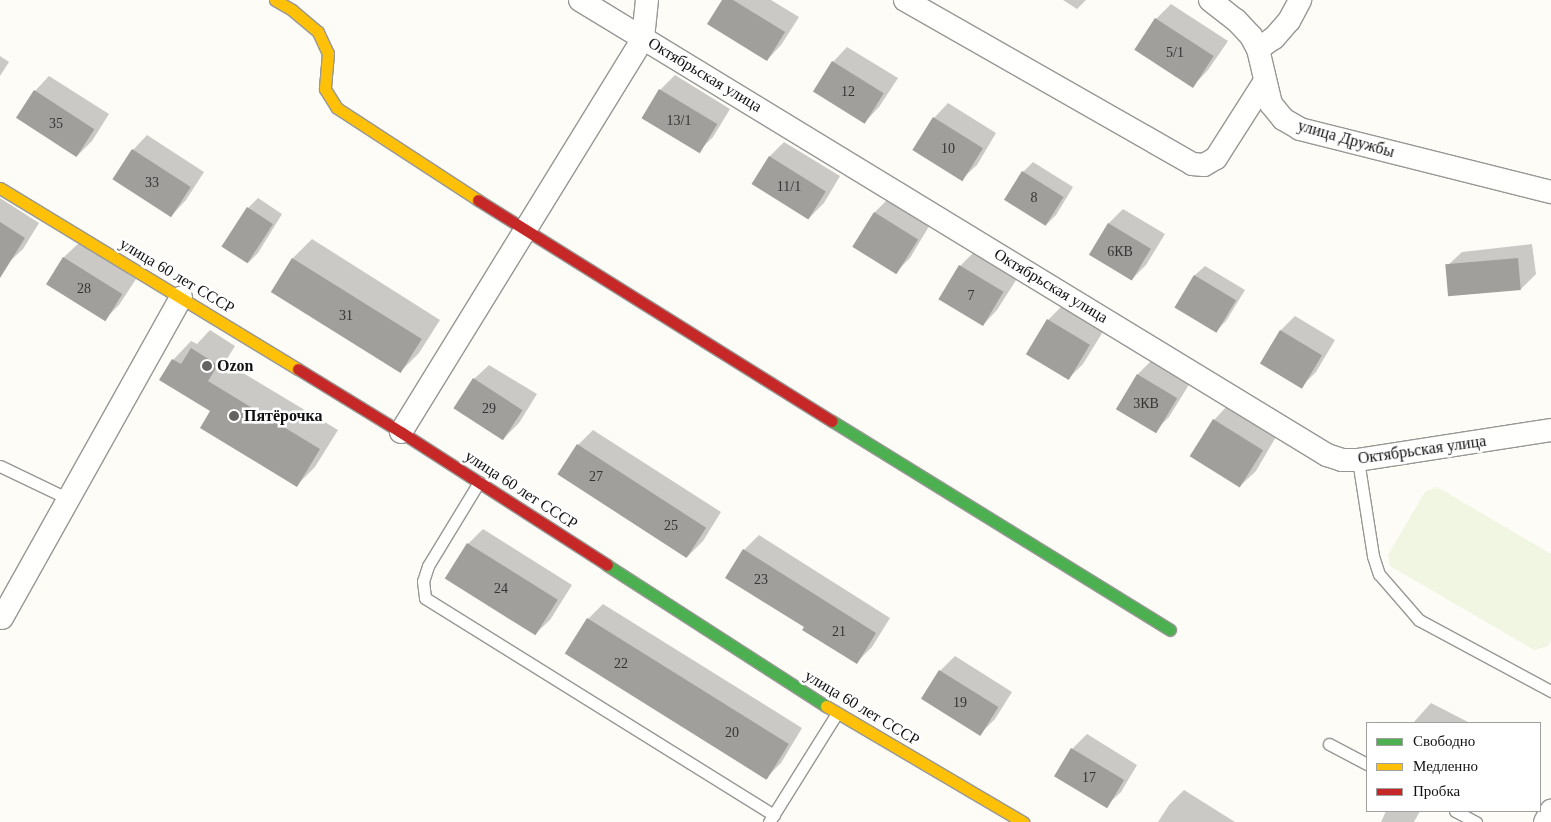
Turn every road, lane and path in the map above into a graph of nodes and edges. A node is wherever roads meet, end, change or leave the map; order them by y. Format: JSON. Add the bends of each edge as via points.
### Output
{"nodes":[{"id":1,"x":275,"y":0,"type":"edge"},
{"id":2,"x":580,"y":0,"type":"edge"},
{"id":3,"x":646,"y":0,"type":"edge"},
{"id":4,"x":905,"y":0,"type":"edge"},
{"id":5,"x":1210,"y":0,"type":"edge"},
{"id":6,"x":1300,"y":0,"type":"edge"},
{"id":7,"x":643,"y":38,"type":"junction"},
{"id":8,"x":1258,"y":49,"type":"junction"},
{"id":9,"x":1265,"y":81,"type":"junction"},
{"id":10,"x":0,"y":188,"type":"edge"},
{"id":11,"x":1551,"y":192,"type":"edge"},
{"id":12,"x":525,"y":231,"type":"junction"},
{"id":13,"x":181,"y":298,"type":"junction"},
{"id":14,"x":1551,"y":430,"type":"edge"},
{"id":15,"x":401,"y":432,"type":"junction"},
{"id":16,"x":1358,"y":460,"type":"junction"},
{"id":17,"x":0,"y":466,"type":"edge"},
{"id":18,"x":479,"y":482,"type":"junction"},
{"id":19,"x":68,"y":499,"type":"junction"},
{"id":20,"x":2,"y":618,"type":"dead end"},
{"id":21,"x":1170,"y":630,"type":"dead end"},
{"id":22,"x":1551,"y":691,"type":"edge"},
{"id":23,"x":837,"y":713,"type":"junction"},
{"id":24,"x":1329,"y":744,"type":"dead end"},
{"id":25,"x":1366,"y":763,"type":"edge"},
{"id":26,"x":1551,"y":811,"type":"edge"},
{"id":27,"x":1457,"y":812,"type":"edge"},
{"id":28,"x":772,"y":818,"type":"edge"},
{"id":29,"x":1023,"y":822,"type":"edge"},
{"id":30,"x":1476,"y":822,"type":"edge"},
{"id":31,"x":1545,"y":822,"type":"edge"}],
"edges":[{"from":1,"to":12,"type":"street","via":[[318,32],[328,52],[325,89],[336,108]]},
{"from":2,"to":7,"type":"street","name":"Октябрьская улица"},
{"from":3,"to":7,"type":"street"},
{"from":4,"to":9,"type":"street","via":[[1192,164],[1204,165],[1216,158]]},
{"from":5,"to":8,"type":"street","name":"улица Дружбы","via":[[1236,20]]},
{"from":6,"to":8,"type":"street","via":[[1274,38]]},
{"from":7,"to":12,"type":"street"},
{"from":7,"to":16,"type":"street","name":"Октябрьская улица","via":[[1327,455],[1342,460]]},
{"from":8,"to":9,"type":"street","name":"улица Дружбы"},
{"from":9,"to":11,"type":"street","name":"улица Дружбы","via":[[1271,104],[1283,119],[1300,129]]},
{"from":10,"to":13,"type":"street","name":"улица 60 лет СССР"},
{"from":12,"to":15,"type":"street"},
{"from":12,"to":21,"type":"street"},
{"from":13,"to":15,"type":"street","name":"улица 60 лет СССР"},
{"from":13,"to":19,"type":"street"},
{"from":14,"to":16,"type":"street","name":"Октябрьская улица"},
{"from":15,"to":18,"type":"street","name":"улица 60 лет СССР"},
{"from":16,"to":22,"type":"lane","via":[[1373,556],[1379,574],[1419,620]]},
{"from":17,"to":19,"type":"lane"},
{"from":18,"to":23,"type":"street","name":"улица 60 лет СССР"},
{"from":18,"to":28,"type":"lane","via":[[428,566],[423,581],[425,598]]},
{"from":19,"to":20,"type":"street"},
{"from":23,"to":28,"type":"lane"},
{"from":23,"to":29,"type":"street","name":"улица 60 лет СССР"},
{"from":24,"to":25,"type":"lane"},
{"from":26,"to":31,"type":"street"},
{"from":27,"to":30,"type":"lane"}]}
